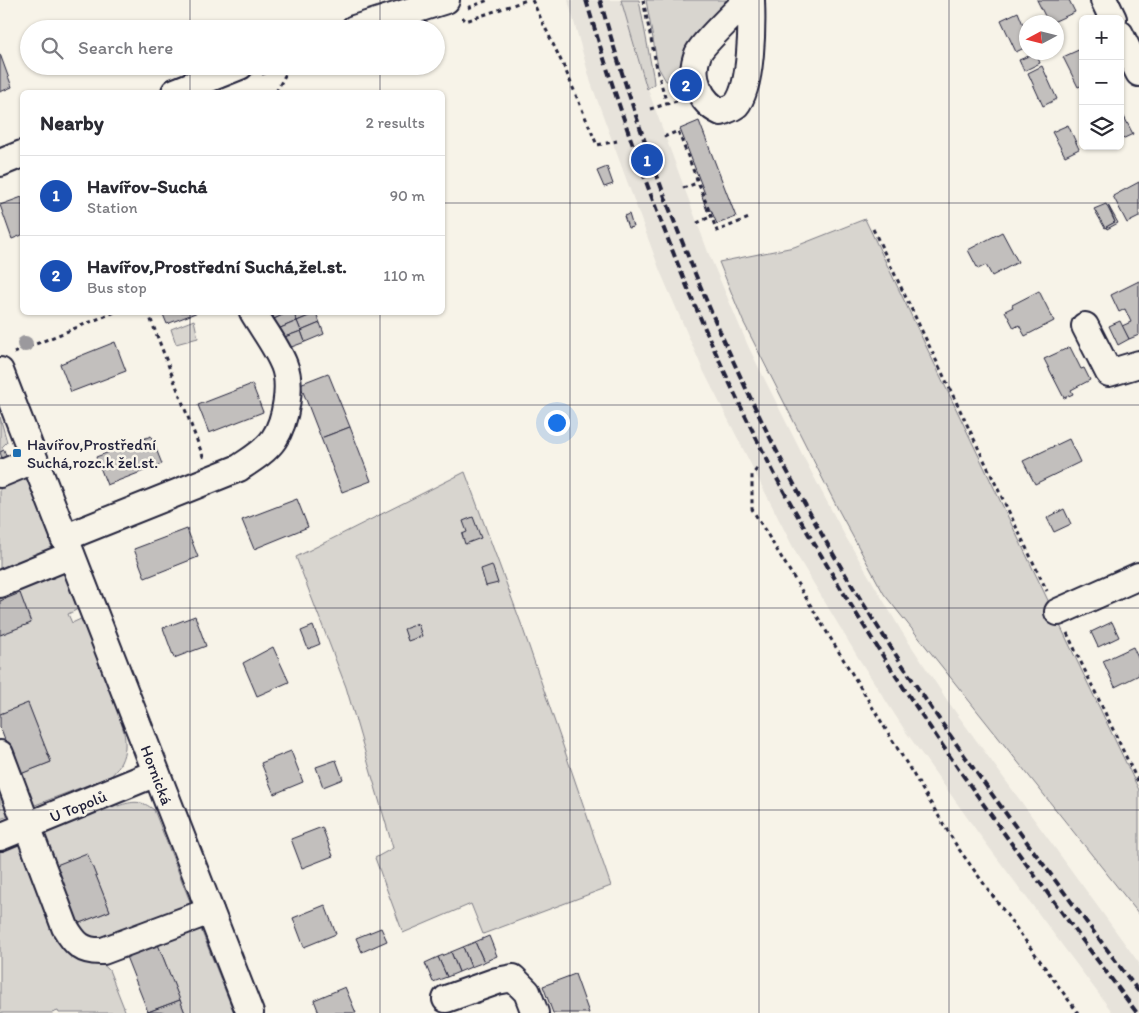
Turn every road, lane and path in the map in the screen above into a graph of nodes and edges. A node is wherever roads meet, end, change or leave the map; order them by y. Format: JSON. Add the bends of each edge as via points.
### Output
{"nodes":[{"id":1,"x":488,"y":0,"type":"edge"},
{"id":2,"x":527,"y":0,"type":"edge"},
{"id":3,"x":532,"y":0,"type":"edge"},
{"id":4,"x":643,"y":0,"type":"edge"},
{"id":5,"x":749,"y":0,"type":"edge"},
{"id":6,"x":1104,"y":0,"type":"edge"},
{"id":7,"x":456,"y":7,"type":"edge"},
{"id":8,"x":1111,"y":15,"type":"edge"},
{"id":9,"x":396,"y":20,"type":"edge"},
{"id":10,"x":1124,"y":42,"type":"edge"},
{"id":11,"x":1139,"y":74,"type":"edge"},
{"id":12,"x":218,"y":75,"type":"edge"},
{"id":13,"x":285,"y":75,"type":"edge"},
{"id":14,"x":180,"y":90,"type":"edge"},
{"id":15,"x":277,"y":90,"type":"edge"},
{"id":16,"x":699,"y":94,"type":"junction"},
{"id":17,"x":667,"y":104,"type":"junction"},
{"id":18,"x":650,"y":109,"type":"dead end"},
{"id":19,"x":664,"y":137,"type":"dead end"},
{"id":20,"x":617,"y":141,"type":"dead end"},
{"id":21,"x":20,"y":155,"type":"edge"},
{"id":22,"x":0,"y":163,"type":"edge"},
{"id":23,"x":697,"y":183,"type":"junction"},
{"id":24,"x":683,"y":188,"type":"dead end"},
{"id":25,"x":710,"y":217,"type":"junction"},
{"id":26,"x":748,"y":218,"type":"dead end"},
{"id":27,"x":696,"y":223,"type":"dead end"},
{"id":28,"x":873,"y":229,"type":"dead end"},
{"id":29,"x":108,"y":315,"type":"edge"},
{"id":30,"x":149,"y":315,"type":"edge"},
{"id":31,"x":254,"y":315,"type":"edge"},
{"id":32,"x":1085,"y":326,"type":"dead end"},
{"id":33,"x":4,"y":363,"type":"edge"},
{"id":34,"x":1139,"y":364,"type":"edge"},
{"id":35,"x":34,"y":460,"type":"junction"},
{"id":36,"x":757,"y":469,"type":"dead end"},
{"id":37,"x":0,"y":474,"type":"edge"},
{"id":38,"x":212,"y":480,"type":"junction"},
{"id":39,"x":68,"y":546,"type":"junction"},
{"id":40,"x":1139,"y":576,"type":"edge"},
{"id":41,"x":0,"y":584,"type":"edge"},
{"id":42,"x":1058,"y":612,"type":"junction"},
{"id":43,"x":0,"y":754,"type":"edge"},
{"id":44,"x":156,"y":773,"type":"junction"},
{"id":45,"x":1139,"y":784,"type":"edge"},
{"id":46,"x":27,"y":827,"type":"junction"},
{"id":47,"x":0,"y":837,"type":"edge"},
{"id":48,"x":210,"y":911,"type":"junction"},
{"id":49,"x":446,"y":999,"type":"dead end"},
{"id":50,"x":250,"y":1013,"type":"edge"},
{"id":51,"x":535,"y":1013,"type":"edge"},
{"id":52,"x":1078,"y":1013,"type":"edge"}],
"edges":[{"from":1,"to":7,"type":"path"},
{"from":2,"to":7,"type":"path","via":[[466,21]]},
{"from":3,"to":20,"type":"path","via":[[597,145]]},
{"from":4,"to":17,"type":"path"},
{"from":5,"to":16,"type":"street","via":[[698,54],[695,76]]},
{"from":5,"to":16,"type":"street","via":[[752,34],[747,71],[738,101],[722,112],[710,107]]},
{"from":6,"to":8,"type":"street"},
{"from":7,"to":9,"type":"street"},
{"from":10,"to":11,"type":"street"},
{"from":12,"to":14,"type":"street"},
{"from":13,"to":15,"type":"path"},
{"from":16,"to":17,"type":"path"},
{"from":17,"to":18,"type":"path"},
{"from":19,"to":23,"type":"path","via":[[678,132]]},
{"from":21,"to":22,"type":"street"},
{"from":23,"to":24,"type":"path"},
{"from":23,"to":25,"type":"path"},
{"from":25,"to":26,"type":"path","via":[[717,232]]},
{"from":25,"to":27,"type":"path"},
{"from":28,"to":42,"type":"path"},
{"from":29,"to":33,"type":"path"},
{"from":30,"to":38,"type":"path"},
{"from":31,"to":38,"type":"street","via":[[284,364],[289,385],[284,412],[274,438],[260,454]]},
{"from":32,"to":34,"type":"street","via":[[1110,373]]},
{"from":33,"to":35,"type":"street","name":"Hornická"},
{"from":35,"to":37,"type":"street"},
{"from":35,"to":39,"type":"street","name":"Hornická"},
{"from":36,"to":52,"type":"path","via":[[752,475],[752,509],[958,848]]},
{"from":38,"to":39,"type":"street"},
{"from":39,"to":41,"type":"street"},
{"from":39,"to":44,"type":"street","name":"Hornická"},
{"from":40,"to":42,"type":"street"},
{"from":42,"to":45,"type":"path"},
{"from":43,"to":46,"type":"street"},
{"from":44,"to":46,"type":"street","name":"U Topolů"},
{"from":44,"to":48,"type":"street","name":"Hornická"},
{"from":46,"to":47,"type":"street","name":"U Topolů"},
{"from":46,"to":48,"type":"street","via":[[65,927],[80,948],[102,951]]},
{"from":48,"to":50,"type":"street","name":"Hornická"},
{"from":49,"to":51,"type":"street","via":[[513,978],[526,992]]}]}
